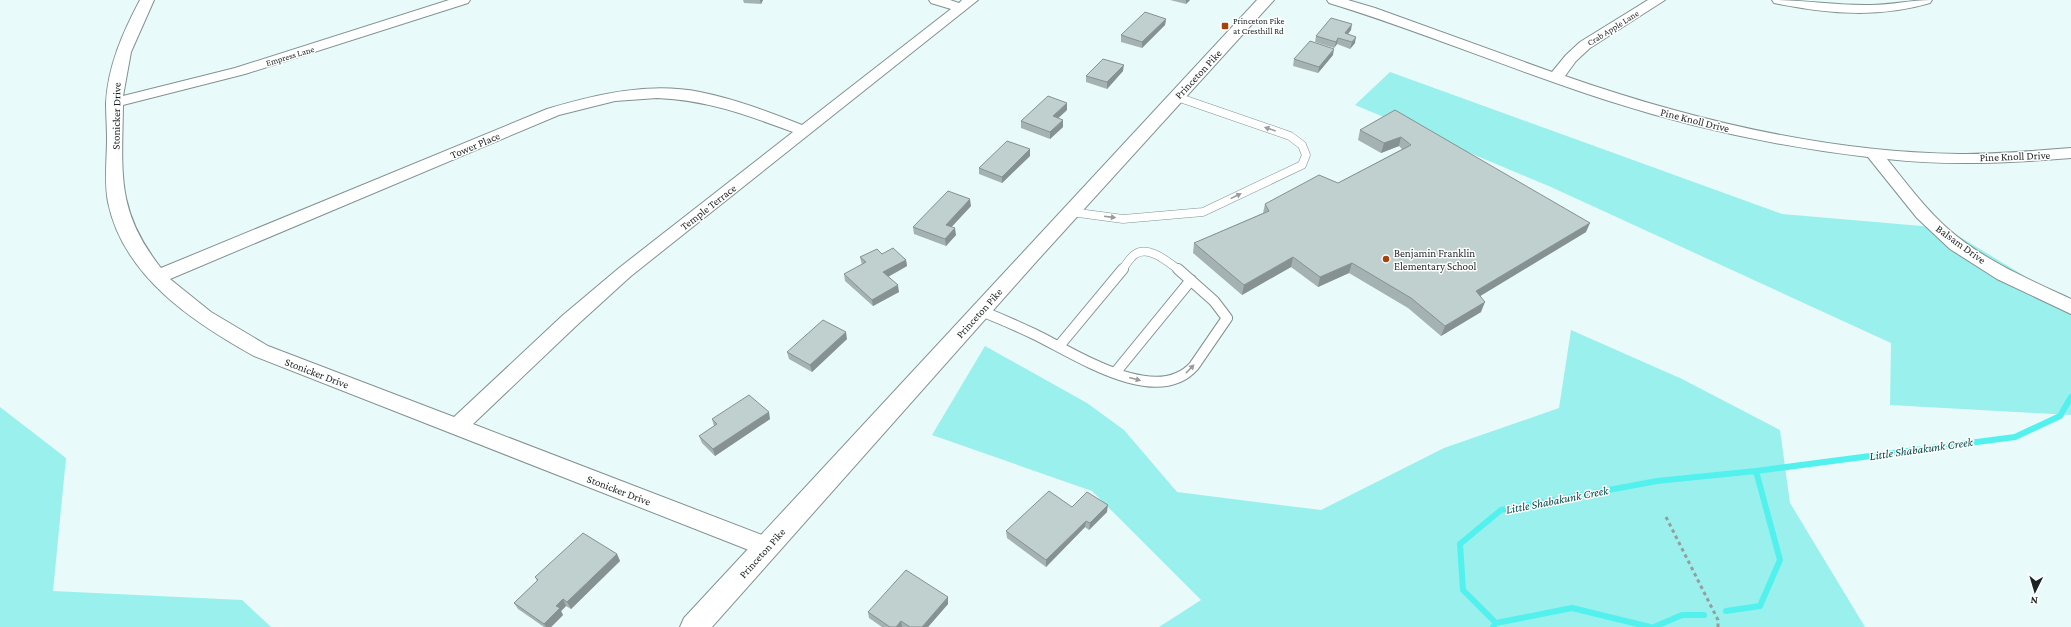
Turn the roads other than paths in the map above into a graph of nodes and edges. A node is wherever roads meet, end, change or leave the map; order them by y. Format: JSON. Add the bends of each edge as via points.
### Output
{"nodes":[{"id":1,"x":147,"y":0,"type":"edge"},
{"id":2,"x":463,"y":0,"type":"edge"},
{"id":3,"x":936,"y":0,"type":"edge"},
{"id":4,"x":1266,"y":0,"type":"edge"},
{"id":5,"x":1334,"y":0,"type":"edge"},
{"id":6,"x":1658,"y":0,"type":"edge"},
{"id":7,"x":1779,"y":0,"type":"edge"},
{"id":8,"x":1925,"y":0,"type":"edge"},
{"id":9,"x":966,"y":4,"type":"edge"},
{"id":10,"x":1556,"y":77,"type":"junction"},
{"id":11,"x":1177,"y":97,"type":"junction"},
{"id":12,"x":114,"y":103,"type":"junction"},
{"id":13,"x":804,"y":131,"type":"junction"},
{"id":14,"x":1873,"y":152,"type":"junction"},
{"id":15,"x":2071,"y":153,"type":"edge"},
{"id":16,"x":1071,"y":212,"type":"junction"},
{"id":17,"x":157,"y":277,"type":"junction"},
{"id":18,"x":1191,"y":280,"type":"junction"},
{"id":19,"x":2071,"y":307,"type":"edge"},
{"id":20,"x":981,"y":311,"type":"junction"},
{"id":21,"x":1059,"y":346,"type":"junction"},
{"id":22,"x":1115,"y":373,"type":"junction"},
{"id":23,"x":457,"y":427,"type":"junction"},
{"id":24,"x":767,"y":547,"type":"junction"},
{"id":25,"x":694,"y":627,"type":"edge"}],
"edges":[{"from":1,"to":12,"type":"street","name":"Stonicker Drive","via":[[132,27],[120,60],[115,80]]},
{"from":2,"to":12,"type":"street","name":"Empress Lane","via":[[240,71]]},
{"from":3,"to":9,"type":"street"},
{"from":4,"to":11,"type":"main road","name":"Princeton Pike"},
{"from":5,"to":10,"type":"street","name":"Pine Knoll Drive","via":[[1408,23]]},
{"from":6,"to":10,"type":"street","name":"Crab Apple Lane","via":[[1585,45]]},
{"from":7,"to":8,"type":"street","via":[[1821,6],[1872,8],[1896,7]]},
{"from":9,"to":13,"type":"street","name":"Temple Terrace"},
{"from":10,"to":14,"type":"street","name":"Pine Knoll Drive","via":[[1614,97],[1703,122],[1808,144]]},
{"from":11,"to":16,"type":"main road","name":"Princeton Pike"},
{"from":16,"to":11,"type":"lane","one_way":true,"via":[[1123,219],[1203,212],[1302,165],[1306,154],[1302,145],[1290,136]]},
{"from":12,"to":17,"type":"street","name":"Stonicker Drive","via":[[116,197],[124,224]]},
{"from":13,"to":17,"type":"street","name":"Tower Place","via":[[699,97],[626,95],[584,103],[552,112]]},
{"from":13,"to":23,"type":"street","name":"Temple Terrace","via":[[625,272]]},
{"from":14,"to":15,"type":"street","name":"Pine Knoll Drive","via":[[1965,158]]},
{"from":14,"to":19,"type":"street","name":"Balsam Drive","via":[[1923,214],[1943,233],[1997,270]]},
{"from":16,"to":20,"type":"main road","name":"Princeton Pike"},
{"from":17,"to":23,"type":"street","name":"Stonicker Drive","via":[[198,314],[261,351]]},
{"from":18,"to":21,"type":"lane","via":[[1162,258],[1148,252],[1140,252],[1134,255]]},
{"from":18,"to":22,"type":"lane"},
{"from":22,"to":18,"type":"lane","one_way":true,"via":[[1155,383],[1175,379],[1190,372],[1227,318],[1222,309]]},
{"from":20,"to":21,"type":"lane"},
{"from":20,"to":24,"type":"main road","name":"Princeton Pike"},
{"from":21,"to":22,"type":"lane"},
{"from":23,"to":24,"type":"street","name":"Stonicker Drive"},
{"from":24,"to":25,"type":"main road","name":"Princeton Pike"}]}
